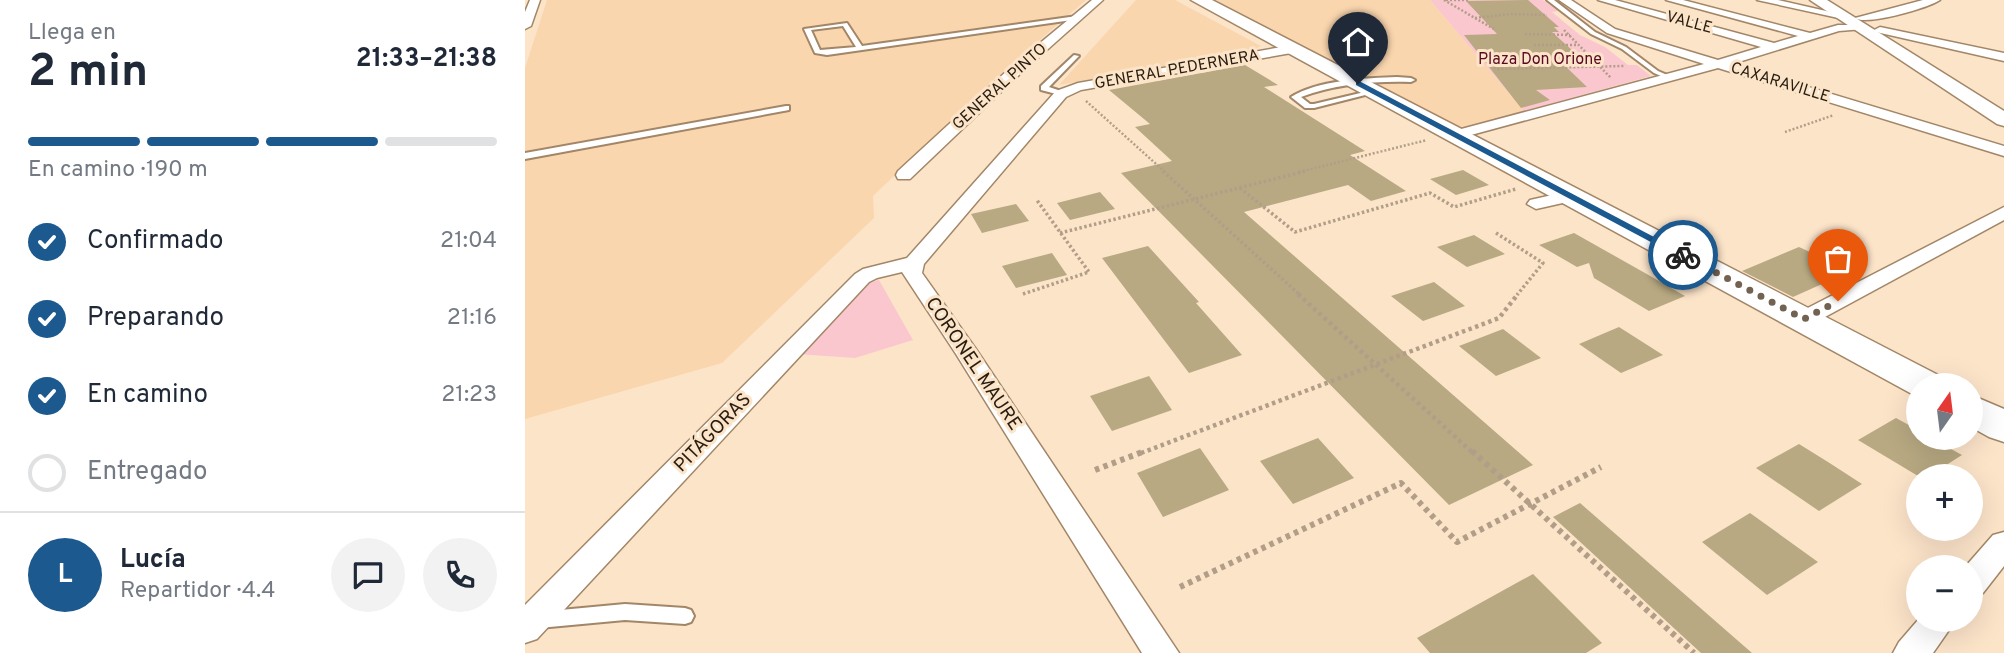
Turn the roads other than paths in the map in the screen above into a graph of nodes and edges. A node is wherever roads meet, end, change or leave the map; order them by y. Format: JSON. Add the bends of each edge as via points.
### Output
{"nodes":[{"id":1,"x":535,"y":0,"type":"edge"},
{"id":2,"x":1098,"y":0,"type":"edge"},
{"id":3,"x":1199,"y":0,"type":"edge"},
{"id":4,"x":1551,"y":0,"type":"edge"},
{"id":5,"x":1564,"y":0,"type":"edge"},
{"id":6,"x":1603,"y":0,"type":"edge"},
{"id":7,"x":1671,"y":0,"type":"edge"},
{"id":8,"x":1762,"y":0,"type":"edge"},
{"id":9,"x":1817,"y":0,"type":"edge"},
{"id":10,"x":1832,"y":0,"type":"edge"},
{"id":11,"x":1935,"y":0,"type":"edge"},
{"id":12,"x":1077,"y":18,"type":"junction"},
{"id":13,"x":1854,"y":20,"type":"junction"},
{"id":14,"x":525,"y":26,"type":"edge"},
{"id":15,"x":1880,"y":30,"type":"junction"},
{"id":16,"x":1811,"y":36,"type":"junction"},
{"id":17,"x":1775,"y":47,"type":"junction"},
{"id":18,"x":860,"y":48,"type":"junction"},
{"id":19,"x":1293,"y":49,"type":"junction"},
{"id":20,"x":1076,"y":56,"type":"dead end"},
{"id":21,"x":2004,"y":57,"type":"edge"},
{"id":22,"x":1717,"y":64,"type":"junction"},
{"id":23,"x":1668,"y":77,"type":"junction"},
{"id":24,"x":1411,"y":80,"type":"dead end"},
{"id":25,"x":1366,"y":88,"type":"junction"},
{"id":26,"x":1069,"y":94,"type":"junction"},
{"id":27,"x":2004,"y":106,"type":"edge"},
{"id":28,"x":786,"y":108,"type":"dead end"},
{"id":29,"x":2004,"y":120,"type":"edge"},
{"id":30,"x":1447,"y":136,"type":"junction"},
{"id":31,"x":2004,"y":151,"type":"edge"},
{"id":32,"x":525,"y":156,"type":"edge"},
{"id":33,"x":904,"y":175,"type":"dead end"},
{"id":34,"x":1570,"y":196,"type":"junction"},
{"id":35,"x":1536,"y":204,"type":"dead end"},
{"id":36,"x":2004,"y":212,"type":"edge"},
{"id":37,"x":1981,"y":225,"type":"junction"},
{"id":38,"x":2004,"y":236,"type":"edge"},
{"id":39,"x":914,"y":263,"type":"junction"},
{"id":40,"x":1804,"y":319,"type":"junction"},
{"id":41,"x":1906,"y":374,"type":"edge"},
{"id":42,"x":1983,"y":416,"type":"edge"},
{"id":43,"x":2004,"y":427,"type":"edge"},
{"id":44,"x":2004,"y":544,"type":"edge"},
{"id":45,"x":1983,"y":569,"type":"edge"},
{"id":46,"x":685,"y":616,"type":"dead end"},
{"id":47,"x":528,"y":625,"type":"edge"},
{"id":48,"x":1928,"y":632,"type":"edge"},
{"id":49,"x":1161,"y":653,"type":"edge"},
{"id":50,"x":1910,"y":653,"type":"edge"}],
"edges":[{"from":1,"to":14,"type":"street"},
{"from":2,"to":12,"type":"street","name":"GENERAL PINTO"},
{"from":3,"to":19,"type":"main road"},
{"from":4,"to":23,"type":"lane","via":[[1599,36]]},
{"from":5,"to":22,"type":"street","name":"CAXARAVILLE","via":[[1604,29]]},
{"from":6,"to":17,"type":"street","name":"VALLE"},
{"from":7,"to":16,"type":"street"},
{"from":8,"to":13,"type":"street"},
{"from":9,"to":13,"type":"street"},
{"from":10,"to":13,"type":"street"},
{"from":11,"to":13,"type":"street"},
{"from":12,"to":18,"type":"lane"},
{"from":12,"to":33,"type":"street","name":"GENERAL PINTO"},
{"from":13,"to":15,"type":"street"},
{"from":13,"to":16,"type":"street"},
{"from":13,"to":29,"type":"street"},
{"from":15,"to":21,"type":"street"},
{"from":15,"to":27,"type":"street"},
{"from":16,"to":17,"type":"street"},
{"from":17,"to":22,"type":"street"},
{"from":18,"to":18,"type":"lane","via":[[820,53],[807,29],[845,24]]},
{"from":19,"to":25,"type":"main road"},
{"from":19,"to":26,"type":"street","name":"GENERAL PEDERNERA","via":[[1078,87]]},
{"from":20,"to":26,"type":"lane","via":[[1044,88]]},
{"from":22,"to":23,"type":"street"},
{"from":22,"to":31,"type":"street","name":"CAXARAVILLE"},
{"from":23,"to":30,"type":"street"},
{"from":24,"to":25,"type":"lane","via":[[1392,79]]},
{"from":25,"to":25,"type":"lane","via":[[1300,94],[1295,99],[1314,106]]},
{"from":25,"to":30,"type":"main road"},
{"from":26,"to":39,"type":"street"},
{"from":28,"to":32,"type":"lane"},
{"from":30,"to":34,"type":"main road"},
{"from":34,"to":35,"type":"street"},
{"from":34,"to":40,"type":"main road"},
{"from":36,"to":37,"type":"street"},
{"from":37,"to":38,"type":"street"},
{"from":37,"to":40,"type":"street"},
{"from":39,"to":47,"type":"street","name":"PITÁGORAS","via":[[862,278]]},
{"from":39,"to":49,"type":"street","name":"CORONEL MAURE","via":[[912,273]]},
{"from":40,"to":41,"type":"main road"},
{"from":42,"to":43,"type":"main road"},
{"from":44,"to":45,"type":"street"},
{"from":46,"to":47,"type":"lane","via":[[625,612]]},
{"from":48,"to":50,"type":"street"}]}
